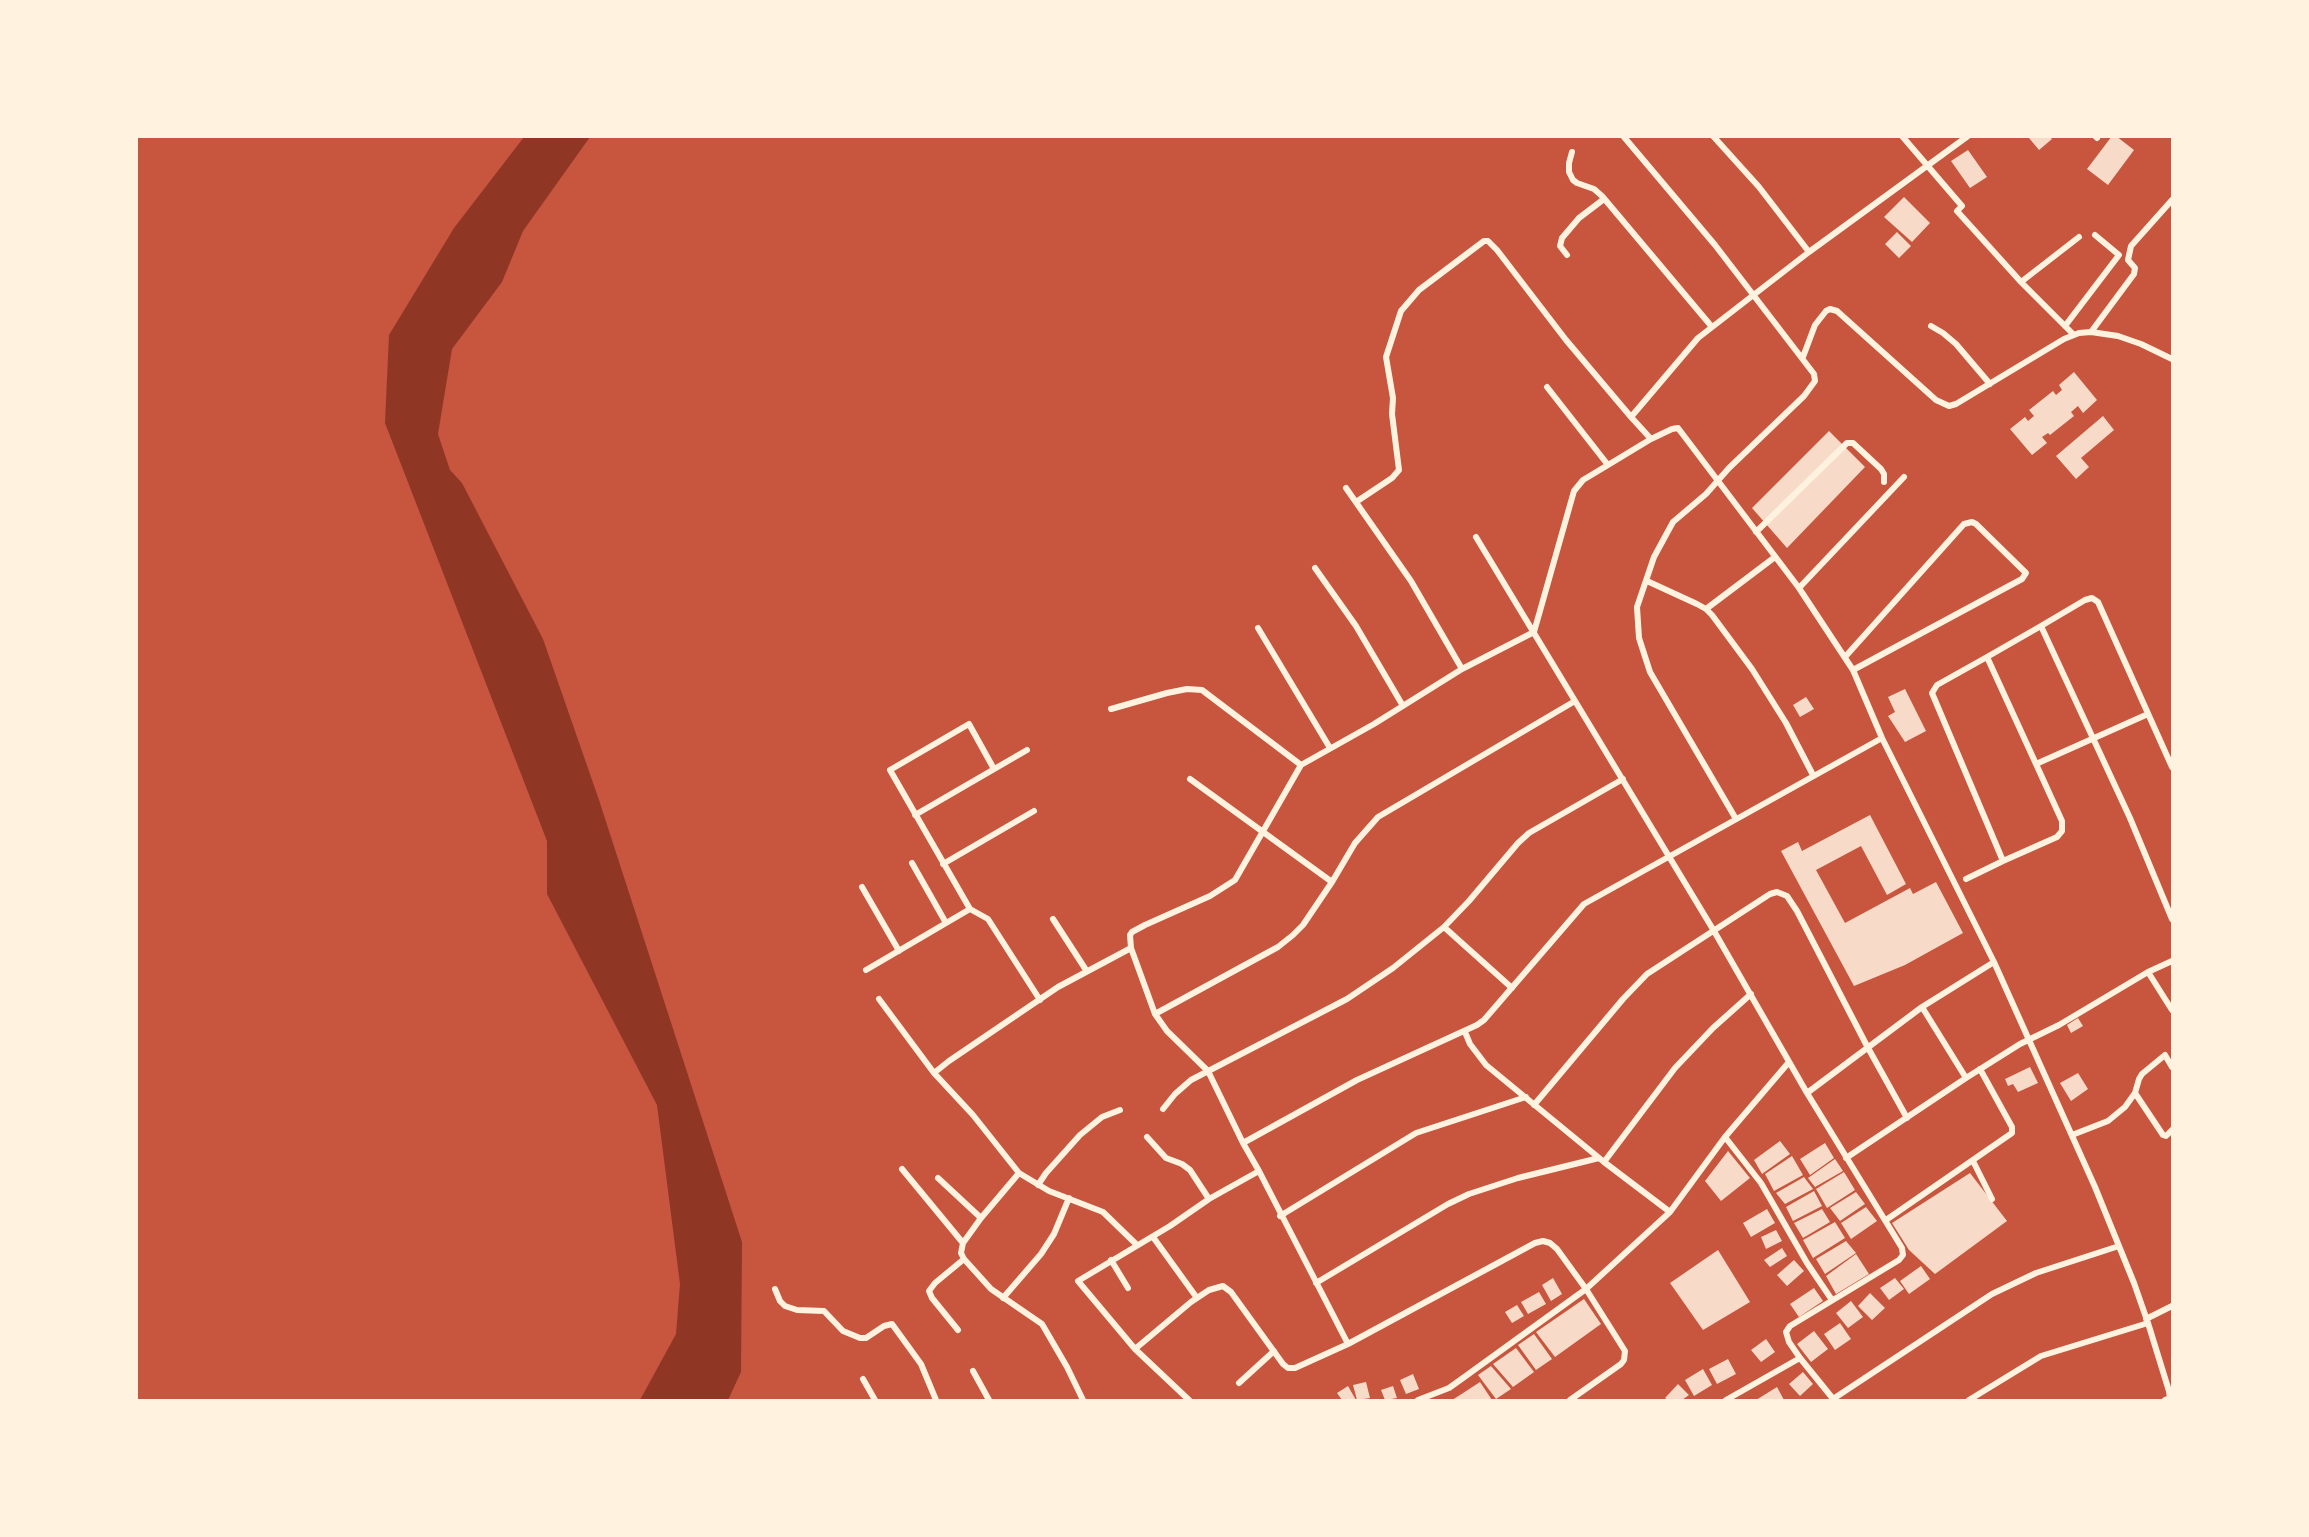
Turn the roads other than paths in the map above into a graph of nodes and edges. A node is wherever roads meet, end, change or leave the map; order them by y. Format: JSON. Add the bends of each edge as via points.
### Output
{"nodes":[{"id":1,"x":1713,"y":136,"type":"edge"},
{"id":2,"x":1902,"y":136,"type":"edge"},
{"id":3,"x":1968,"y":136,"type":"edge"},
{"id":4,"x":1624,"y":137,"type":"edge"},
{"id":5,"x":1572,"y":152,"type":"dead end"},
{"id":6,"x":1926,"y":166,"type":"junction"},
{"id":7,"x":1604,"y":199,"type":"junction"},
{"id":8,"x":2172,"y":200,"type":"edge"},
{"id":9,"x":2095,"y":235,"type":"dead end"},
{"id":10,"x":2079,"y":237,"type":"dead end"},
{"id":11,"x":1810,"y":252,"type":"junction"},
{"id":12,"x":1567,"y":256,"type":"dead end"},
{"id":13,"x":2021,"y":282,"type":"junction"},
{"id":14,"x":1754,"y":295,"type":"junction"},
{"id":15,"x":1931,"y":326,"type":"dead end"},
{"id":16,"x":2065,"y":326,"type":"junction"},
{"id":17,"x":1712,"y":327,"type":"junction"},
{"id":18,"x":2091,"y":332,"type":"junction"},
{"id":19,"x":2074,"y":335,"type":"junction"},
{"id":20,"x":1803,"y":357,"type":"junction"},
{"id":21,"x":2172,"y":359,"type":"edge"},
{"id":22,"x":1990,"y":384,"type":"junction"},
{"id":23,"x":1547,"y":387,"type":"dead end"},
{"id":24,"x":1631,"y":417,"type":"junction"},
{"id":25,"x":1651,"y":439,"type":"junction"},
{"id":26,"x":1608,"y":465,"type":"junction"},
{"id":27,"x":1904,"y":477,"type":"dead end"},
{"id":28,"x":1718,"y":480,"type":"junction"},
{"id":29,"x":1884,"y":482,"type":"dead end"},
{"id":30,"x":1346,"y":488,"type":"dead end"},
{"id":31,"x":1356,"y":502,"type":"junction"},
{"id":32,"x":1756,"y":532,"type":"junction"},
{"id":33,"x":1476,"y":537,"type":"dead end"},
{"id":34,"x":1775,"y":558,"type":"junction"},
{"id":35,"x":1315,"y":568,"type":"dead end"},
{"id":36,"x":1647,"y":582,"type":"junction"},
{"id":37,"x":1799,"y":588,"type":"junction"},
{"id":38,"x":1706,"y":608,"type":"junction"},
{"id":39,"x":2041,"y":626,"type":"junction"},
{"id":40,"x":1258,"y":628,"type":"dead end"},
{"id":41,"x":1534,"y":632,"type":"junction"},
{"id":42,"x":1845,"y":657,"type":"junction"},
{"id":43,"x":1987,"y":657,"type":"junction"},
{"id":44,"x":1462,"y":668,"type":"junction"},
{"id":45,"x":1853,"y":670,"type":"junction"},
{"id":46,"x":1576,"y":701,"type":"junction"},
{"id":47,"x":1403,"y":706,"type":"junction"},
{"id":48,"x":1111,"y":709,"type":"dead end"},
{"id":49,"x":2148,"y":714,"type":"junction"},
{"id":50,"x":1882,"y":738,"type":"junction"},
{"id":51,"x":2092,"y":740,"type":"junction"},
{"id":52,"x":1331,"y":748,"type":"junction"},
{"id":53,"x":1027,"y":750,"type":"dead end"},
{"id":54,"x":2036,"y":764,"type":"junction"},
{"id":55,"x":1301,"y":765,"type":"junction"},
{"id":56,"x":2172,"y":767,"type":"edge"},
{"id":57,"x":995,"y":769,"type":"junction"},
{"id":58,"x":1813,"y":775,"type":"junction"},
{"id":59,"x":1190,"y":779,"type":"dead end"},
{"id":60,"x":1623,"y":779,"type":"junction"},
{"id":61,"x":1034,"y":811,"type":"dead end"},
{"id":62,"x":915,"y":815,"type":"junction"},
{"id":63,"x":1736,"y":819,"type":"junction"},
{"id":64,"x":1264,"y":833,"type":"junction"},
{"id":65,"x":1669,"y":856,"type":"junction"},
{"id":66,"x":2003,"y":861,"type":"junction"},
{"id":67,"x":912,"y":863,"type":"dead end"},
{"id":68,"x":943,"y":864,"type":"junction"},
{"id":69,"x":1966,"y":879,"type":"dead end"},
{"id":70,"x":1332,"y":882,"type":"junction"},
{"id":71,"x":862,"y":887,"type":"dead end"},
{"id":72,"x":970,"y":909,"type":"junction"},
{"id":73,"x":1053,"y":919,"type":"dead end"},
{"id":74,"x":2172,"y":919,"type":"edge"},
{"id":75,"x":946,"y":923,"type":"junction"},
{"id":76,"x":1444,"y":927,"type":"junction"},
{"id":77,"x":1714,"y":931,"type":"junction"},
{"id":78,"x":1130,"y":944,"type":"junction"},
{"id":79,"x":899,"y":951,"type":"junction"},
{"id":80,"x":2172,"y":961,"type":"edge"},
{"id":81,"x":1994,"y":962,"type":"junction"},
{"id":82,"x":866,"y":970,"type":"dead end"},
{"id":83,"x":1086,"y":970,"type":"junction"},
{"id":84,"x":2148,"y":972,"type":"junction"},
{"id":85,"x":1512,"y":988,"type":"junction"},
{"id":86,"x":1751,"y":994,"type":"junction"},
{"id":87,"x":879,"y":999,"type":"dead end"},
{"id":88,"x":1040,"y":1000,"type":"junction"},
{"id":89,"x":1922,"y":1007,"type":"junction"},
{"id":90,"x":2172,"y":1010,"type":"edge"},
{"id":91,"x":1155,"y":1014,"type":"junction"},
{"id":92,"x":1465,"y":1032,"type":"junction"},
{"id":93,"x":2030,"y":1039,"type":"junction"},
{"id":94,"x":1867,"y":1046,"type":"junction"},
{"id":95,"x":1789,"y":1062,"type":"junction"},
{"id":96,"x":2172,"y":1067,"type":"edge"},
{"id":97,"x":1980,"y":1069,"type":"junction"},
{"id":98,"x":1208,"y":1071,"type":"junction"},
{"id":99,"x":934,"y":1073,"type":"junction"},
{"id":100,"x":1966,"y":1078,"type":"junction"},
{"id":101,"x":1807,"y":1093,"type":"junction"},
{"id":102,"x":2135,"y":1093,"type":"junction"},
{"id":103,"x":1526,"y":1097,"type":"junction"},
{"id":104,"x":1534,"y":1105,"type":"junction"},
{"id":105,"x":1163,"y":1109,"type":"dead end"},
{"id":106,"x":1119,"y":1110,"type":"dead end"},
{"id":107,"x":1907,"y":1118,"type":"junction"},
{"id":108,"x":2172,"y":1130,"type":"edge"},
{"id":109,"x":2072,"y":1135,"type":"junction"},
{"id":110,"x":1147,"y":1137,"type":"dead end"},
{"id":111,"x":1725,"y":1137,"type":"junction"},
{"id":112,"x":1242,"y":1143,"type":"junction"},
{"id":113,"x":1846,"y":1158,"type":"junction"},
{"id":114,"x":1601,"y":1160,"type":"junction"},
{"id":115,"x":1973,"y":1161,"type":"junction"},
{"id":116,"x":902,"y":1170,"type":"dead end"},
{"id":117,"x":1259,"y":1171,"type":"junction"},
{"id":118,"x":1019,"y":1173,"type":"junction"},
{"id":119,"x":938,"y":1178,"type":"dead end"},
{"id":120,"x":1038,"y":1185,"type":"junction"},
{"id":121,"x":1069,"y":1198,"type":"junction"},
{"id":122,"x":1209,"y":1199,"type":"junction"},
{"id":123,"x":1992,"y":1199,"type":"dead end"},
{"id":124,"x":1670,"y":1212,"type":"junction"},
{"id":125,"x":1280,"y":1216,"type":"junction"},
{"id":126,"x":981,"y":1218,"type":"junction"},
{"id":127,"x":1886,"y":1220,"type":"junction"},
{"id":128,"x":1153,"y":1237,"type":"junction"},
{"id":129,"x":963,"y":1243,"type":"junction"},
{"id":130,"x":1137,"y":1245,"type":"junction"},
{"id":131,"x":2119,"y":1246,"type":"junction"},
{"id":132,"x":964,"y":1259,"type":"junction"},
{"id":133,"x":1111,"y":1260,"type":"junction"},
{"id":134,"x":1316,"y":1283,"type":"junction"},
{"id":135,"x":1128,"y":1288,"type":"dead end"},
{"id":136,"x":775,"y":1289,"type":"dead end"},
{"id":137,"x":1586,"y":1289,"type":"junction"},
{"id":138,"x":1003,"y":1298,"type":"junction"},
{"id":139,"x":1197,"y":1298,"type":"junction"},
{"id":140,"x":1832,"y":1300,"type":"junction"},
{"id":141,"x":2172,"y":1306,"type":"edge"},
{"id":142,"x":2147,"y":1321,"type":"junction"},
{"id":143,"x":958,"y":1330,"type":"dead end"},
{"id":144,"x":1348,"y":1345,"type":"junction"},
{"id":145,"x":1135,"y":1349,"type":"junction"},
{"id":146,"x":1274,"y":1352,"type":"junction"},
{"id":147,"x":1800,"y":1358,"type":"junction"},
{"id":148,"x":973,"y":1371,"type":"dead end"},
{"id":149,"x":863,"y":1379,"type":"dead end"},
{"id":150,"x":1239,"y":1383,"type":"dead end"},
{"id":151,"x":1833,"y":1400,"type":"edge"},
{"id":152,"x":876,"y":1401,"type":"edge"},
{"id":153,"x":936,"y":1401,"type":"edge"},
{"id":154,"x":989,"y":1401,"type":"edge"},
{"id":155,"x":1083,"y":1401,"type":"edge"},
{"id":156,"x":1189,"y":1401,"type":"edge"},
{"id":157,"x":1418,"y":1401,"type":"edge"},
{"id":158,"x":1570,"y":1401,"type":"edge"},
{"id":159,"x":1726,"y":1401,"type":"edge"},
{"id":160,"x":1969,"y":1401,"type":"edge"},
{"id":161,"x":2165,"y":1401,"type":"edge"}],
"edges":[{"from":1,"to":11,"type":"street"},
{"from":2,"to":6,"type":"street"},
{"from":3,"to":6,"type":"street"},
{"from":4,"to":14,"type":"street"},
{"from":5,"to":7,"type":"street","via":[[1569,172],[1573,180]]},
{"from":6,"to":11,"type":"street"},
{"from":6,"to":13,"type":"street","via":[[1962,206],[1957,211]]},
{"from":7,"to":12,"type":"street","via":[[1562,238],[1560,246]]},
{"from":7,"to":17,"type":"street"},
{"from":8,"to":18,"type":"street","via":[[2131,246],[2128,260],[2134,274]]},
{"from":9,"to":16,"type":"street","via":[[2119,255]]},
{"from":10,"to":13,"type":"street"},
{"from":11,"to":14,"type":"street"},
{"from":13,"to":16,"type":"street"},
{"from":14,"to":17,"type":"street"},
{"from":14,"to":20,"type":"street"},
{"from":15,"to":22,"type":"street","via":[[1956,344]]},
{"from":16,"to":19,"type":"street"},
{"from":17,"to":24,"type":"street"},
{"from":18,"to":19,"type":"street"},
{"from":18,"to":21,"type":"street","via":[[2118,336]]},
{"from":19,"to":22,"type":"street"},
{"from":20,"to":22,"type":"street","via":[[1811,334],[1830,309],[1943,404],[1956,404]]},
{"from":20,"to":28,"type":"street","via":[[1814,374],[1812,388]]},
{"from":23,"to":26,"type":"street"},
{"from":24,"to":25,"type":"street"},
{"from":24,"to":31,"type":"street","via":[[1497,250],[1484,241],[1419,290],[1401,311],[1386,357],[1399,470]]},
{"from":25,"to":26,"type":"street"},
{"from":25,"to":28,"type":"street","via":[[1678,428]]},
{"from":26,"to":41,"type":"street","via":[[1574,491]]},
{"from":27,"to":37,"type":"street"},
{"from":28,"to":32,"type":"street"},
{"from":28,"to":36,"type":"street","via":[[1673,522],[1654,557]]},
{"from":29,"to":32,"type":"street","via":[[1881,469],[1853,443],[1847,443]]},
{"from":30,"to":31,"type":"street"},
{"from":31,"to":44,"type":"street","via":[[1411,581]]},
{"from":32,"to":34,"type":"street"},
{"from":33,"to":41,"type":"street"},
{"from":34,"to":37,"type":"street"},
{"from":34,"to":38,"type":"street"},
{"from":35,"to":47,"type":"street"},
{"from":36,"to":38,"type":"street"},
{"from":36,"to":63,"type":"street","via":[[1637,607],[1639,638],[1650,672]]},
{"from":37,"to":42,"type":"street"},
{"from":38,"to":58,"type":"street","via":[[1752,669]]},
{"from":39,"to":43,"type":"street"},
{"from":39,"to":49,"type":"street","via":[[2085,600],[2098,602]]},
{"from":39,"to":51,"type":"street"},
{"from":40,"to":52,"type":"street"},
{"from":41,"to":44,"type":"street"},
{"from":41,"to":46,"type":"street"},
{"from":42,"to":45,"type":"street"},
{"from":42,"to":45,"type":"street","via":[[1964,524],[1976,524],[2026,573]]},
{"from":43,"to":54,"type":"street"},
{"from":43,"to":66,"type":"street","via":[[1937,685],[1932,693]]},
{"from":44,"to":47,"type":"street"},
{"from":45,"to":50,"type":"street"},
{"from":46,"to":60,"type":"street"},
{"from":46,"to":70,"type":"street","via":[[1378,817],[1355,843]]},
{"from":47,"to":52,"type":"street"},
{"from":48,"to":55,"type":"street","via":[[1167,693],[1202,690]]},
{"from":49,"to":51,"type":"street"},
{"from":49,"to":56,"type":"street"},
{"from":50,"to":58,"type":"street"},
{"from":50,"to":81,"type":"street"},
{"from":51,"to":54,"type":"street"},
{"from":51,"to":74,"type":"street"},
{"from":52,"to":55,"type":"street"},
{"from":53,"to":57,"type":"street"},
{"from":54,"to":66,"type":"street","via":[[2062,821],[2062,831]]},
{"from":55,"to":64,"type":"street"},
{"from":57,"to":62,"type":"street"},
{"from":57,"to":62,"type":"street","via":[[969,724],[890,770]]},
{"from":58,"to":63,"type":"street"},
{"from":59,"to":64,"type":"street"},
{"from":60,"to":65,"type":"street"},
{"from":60,"to":76,"type":"street","via":[[1518,842]]},
{"from":61,"to":68,"type":"street"},
{"from":62,"to":68,"type":"street"},
{"from":63,"to":65,"type":"street"},
{"from":64,"to":70,"type":"street"},
{"from":64,"to":78,"type":"street","via":[[1235,880],[1132,932]]},
{"from":65,"to":77,"type":"street"},
{"from":65,"to":85,"type":"street","via":[[1584,904]]},
{"from":66,"to":69,"type":"street"},
{"from":67,"to":75,"type":"street"},
{"from":68,"to":72,"type":"street"},
{"from":70,"to":91,"type":"street","via":[[1303,925],[1278,947]]},
{"from":71,"to":79,"type":"street"},
{"from":72,"to":75,"type":"street"},
{"from":72,"to":88,"type":"street","via":[[988,919]]},
{"from":73,"to":83,"type":"street"},
{"from":75,"to":79,"type":"street"},
{"from":76,"to":85,"type":"street"},
{"from":76,"to":98,"type":"street","via":[[1348,999]]},
{"from":77,"to":86,"type":"street"},
{"from":77,"to":94,"type":"street","via":[[1770,894],[1787,896]]},
{"from":77,"to":104,"type":"street","via":[[1642,979]]},
{"from":78,"to":83,"type":"street"},
{"from":78,"to":91,"type":"street"},
{"from":79,"to":82,"type":"street"},
{"from":80,"to":84,"type":"street"},
{"from":81,"to":89,"type":"street"},
{"from":81,"to":93,"type":"street"},
{"from":83,"to":88,"type":"street"},
{"from":84,"to":90,"type":"street"},
{"from":84,"to":93,"type":"street"},
{"from":85,"to":92,"type":"street","via":[[1484,1020]]},
{"from":86,"to":95,"type":"street"},
{"from":86,"to":114,"type":"street","via":[[1675,1068]]},
{"from":87,"to":99,"type":"street"},
{"from":88,"to":99,"type":"street"},
{"from":89,"to":94,"type":"street"},
{"from":89,"to":100,"type":"street"},
{"from":91,"to":98,"type":"street"},
{"from":92,"to":103,"type":"street","via":[[1486,1065]]},
{"from":92,"to":112,"type":"street","via":[[1357,1080]]},
{"from":93,"to":97,"type":"street"},
{"from":93,"to":109,"type":"street"},
{"from":94,"to":101,"type":"street"},
{"from":94,"to":107,"type":"street"},
{"from":95,"to":101,"type":"street"},
{"from":95,"to":111,"type":"street"},
{"from":96,"to":102,"type":"street","via":[[2165,1055],[2138,1079]]},
{"from":97,"to":100,"type":"street"},
{"from":97,"to":115,"type":"street","via":[[2013,1130]]},
{"from":98,"to":105,"type":"street","via":[[1191,1080]]},
{"from":98,"to":112,"type":"street"},
{"from":99,"to":118,"type":"street"},
{"from":100,"to":107,"type":"street"},
{"from":101,"to":113,"type":"street"},
{"from":102,"to":108,"type":"street","via":[[2162,1135]]},
{"from":102,"to":109,"type":"street","via":[[2108,1121]]},
{"from":103,"to":104,"type":"street"},
{"from":103,"to":125,"type":"street","via":[[1416,1133]]},
{"from":104,"to":114,"type":"street"},
{"from":106,"to":120,"type":"street","via":[[1080,1135]]},
{"from":107,"to":113,"type":"street"},
{"from":109,"to":131,"type":"street"},
{"from":110,"to":122,"type":"street","via":[[1166,1158],[1190,1170]]},
{"from":111,"to":124,"type":"street"},
{"from":111,"to":140,"type":"street","via":[[1761,1183]]},
{"from":112,"to":117,"type":"street"},
{"from":113,"to":127,"type":"street"},
{"from":114,"to":124,"type":"street"},
{"from":114,"to":134,"type":"street","via":[[1469,1194]]},
{"from":115,"to":123,"type":"street"},
{"from":115,"to":127,"type":"street"},
{"from":116,"to":129,"type":"street"},
{"from":117,"to":122,"type":"street"},
{"from":117,"to":125,"type":"street"},
{"from":118,"to":120,"type":"street"},
{"from":118,"to":126,"type":"street"},
{"from":119,"to":126,"type":"street"},
{"from":120,"to":121,"type":"street"},
{"from":121,"to":130,"type":"street","via":[[1103,1212]]},
{"from":121,"to":138,"type":"street","via":[[1041,1254]]},
{"from":122,"to":128,"type":"street"},
{"from":124,"to":137,"type":"street"},
{"from":125,"to":134,"type":"street"},
{"from":126,"to":129,"type":"street"},
{"from":127,"to":140,"type":"street","via":[[1903,1255]]},
{"from":128,"to":130,"type":"street"},
{"from":128,"to":139,"type":"street"},
{"from":129,"to":132,"type":"street"},
{"from":130,"to":133,"type":"street"},
{"from":131,"to":142,"type":"street"},
{"from":131,"to":151,"type":"street","via":[[2002,1288]]},
{"from":132,"to":138,"type":"street"},
{"from":132,"to":143,"type":"street","via":[[929,1291]]},
{"from":133,"to":135,"type":"street"},
{"from":133,"to":145,"type":"street","via":[[1078,1281]]},
{"from":134,"to":144,"type":"street"},
{"from":136,"to":153,"type":"street","via":[[785,1306],[824,1311],[843,1331],[860,1338],[888,1324],[896,1328],[920,1364]]},
{"from":137,"to":144,"type":"street","via":[[1557,1249],[1543,1241]]},
{"from":137,"to":157,"type":"street","via":[[1463,1378]]},
{"from":137,"to":158,"type":"street","via":[[1625,1356],[1621,1364]]},
{"from":138,"to":155,"type":"street","via":[[1046,1329]]},
{"from":139,"to":145,"type":"street"},
{"from":139,"to":146,"type":"street","via":[[1212,1289],[1226,1288]]},
{"from":140,"to":147,"type":"street","via":[[1786,1332]]},
{"from":141,"to":142,"type":"street"},
{"from":142,"to":160,"type":"street","via":[[2040,1356]]},
{"from":142,"to":161,"type":"street","via":[[2169,1391],[2170,1398]]},
{"from":144,"to":146,"type":"street","via":[[1295,1368],[1288,1368]]},
{"from":145,"to":156,"type":"street"},
{"from":146,"to":150,"type":"street"},
{"from":147,"to":151,"type":"street"},
{"from":147,"to":159,"type":"street"},
{"from":148,"to":154,"type":"street"},
{"from":149,"to":152,"type":"street"}]}
